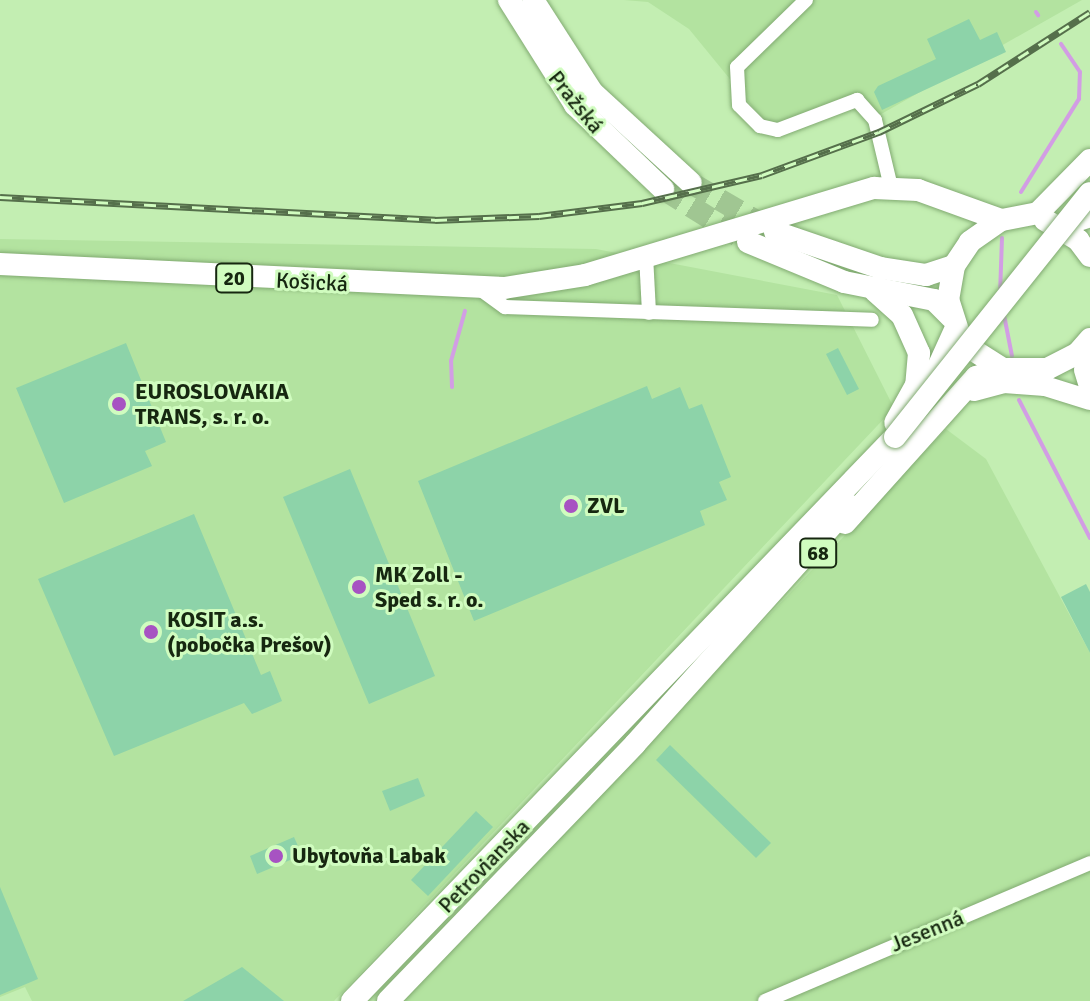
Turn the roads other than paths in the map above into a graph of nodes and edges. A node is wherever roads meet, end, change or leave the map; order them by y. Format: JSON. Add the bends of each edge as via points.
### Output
{"nodes":[{"id":1,"x":509,"y":0,"type":"edge"},
{"id":2,"x":533,"y":0,"type":"edge"},
{"id":3,"x":806,"y":0,"type":"edge"},
{"id":4,"x":1090,"y":160,"type":"edge"},
{"id":5,"x":691,"y":183,"type":"tunnel mouth"},
{"id":6,"x":891,"y":187,"type":"junction"},
{"id":7,"x":663,"y":189,"type":"tunnel mouth"},
{"id":8,"x":1090,"y":193,"type":"edge"},
{"id":9,"x":947,"y":201,"type":"junction"},
{"id":10,"x":1090,"y":216,"type":"edge"},
{"id":11,"x":1010,"y":219,"type":"junction"},
{"id":12,"x":1060,"y":226,"type":"junction"},
{"id":13,"x":775,"y":232,"type":"tunnel mouth"},
{"id":14,"x":748,"y":242,"type":"tunnel mouth"},
{"id":15,"x":646,"y":255,"type":"junction"},
{"id":16,"x":1090,"y":256,"type":"edge"},
{"id":17,"x":956,"y":262,"type":"junction"},
{"id":18,"x":0,"y":264,"type":"edge"},
{"id":19,"x":480,"y":289,"type":"junction"},
{"id":20,"x":875,"y":291,"type":"junction"},
{"id":21,"x":649,"y":313,"type":"junction"},
{"id":22,"x":872,"y":320,"type":"dead end"},
{"id":23,"x":953,"y":323,"type":"junction"},
{"id":24,"x":1090,"y":340,"type":"edge"},
{"id":25,"x":1003,"y":369,"type":"junction"},
{"id":26,"x":1032,"y":374,"type":"junction"},
{"id":27,"x":1090,"y":390,"type":"edge"},
{"id":28,"x":1090,"y":400,"type":"edge"},
{"id":29,"x":948,"y":409,"type":"junction"},
{"id":30,"x":898,"y":435,"type":"junction"},
{"id":31,"x":635,"y":744,"type":"junction"},
{"id":32,"x":1090,"y":863,"type":"edge"},
{"id":33,"x":352,"y":1001,"type":"edge"},
{"id":34,"x":388,"y":1001,"type":"edge"},
{"id":35,"x":765,"y":1001,"type":"edge"}],
"edges":[{"from":1,"to":7,"type":"main road","name":"Pražská","via":[[575,105]]},
{"from":2,"to":5,"type":"main road","name":"Pražská","via":[[592,92]]},
{"from":3,"to":6,"type":"street","via":[[737,67],[739,105],[760,126],[778,130],[857,100],[879,132]]},
{"from":4,"to":11,"type":"main road","via":[[1053,203]]},
{"from":6,"to":9,"type":"main road","name":"Košická","number":"20"},
{"from":6,"to":15,"type":"main road","name":"Košická","number":"20","via":[[799,207]]},
{"from":8,"to":30,"type":"main road","bridge":true},
{"from":9,"to":11,"type":"main road","name":"Košická","number":"20"},
{"from":9,"to":17,"type":"main road","via":[[960,235]]},
{"from":10,"to":12,"type":"main road"},
{"from":10,"to":30,"type":"main road"},
{"from":11,"to":12,"type":"main road","name":"Košická"},
{"from":11,"to":17,"type":"main road"},
{"from":12,"to":16,"type":"main road"},
{"from":13,"to":17,"type":"main road","via":[[881,268],[926,275]]},
{"from":14,"to":20,"type":"main road"},
{"from":15,"to":19,"type":"main road","name":"Košická","number":"20","via":[[545,283]]},
{"from":15,"to":21,"type":"street"},
{"from":17,"to":23,"type":"main road"},
{"from":18,"to":19,"type":"main road","name":"Košická","number":"20"},
{"from":19,"to":21,"type":"street","name":"Košická","via":[[505,307]]},
{"from":20,"to":23,"type":"main road","via":[[934,300]]},
{"from":20,"to":30,"type":"main road","via":[[902,315],[919,353],[916,385]]},
{"from":21,"to":22,"type":"street","name":"Košická"},
{"from":23,"to":25,"type":"main road","via":[[974,354]]},
{"from":23,"to":30,"type":"main road","via":[[944,364]]},
{"from":24,"to":26,"type":"main road","via":[[1063,362]]},
{"from":24,"to":27,"type":"street","via":[[1084,370]]},
{"from":25,"to":26,"type":"main road"},
{"from":25,"to":29,"type":"main road","number":"68","via":[[976,377]]},
{"from":26,"to":28,"type":"street"},
{"from":28,"to":29,"type":"street","via":[[1045,386],[996,382]]},
{"from":29,"to":31,"type":"main road","number":"68","via":[[714,669]]},
{"from":30,"to":31,"type":"main road"},
{"from":30,"to":33,"type":"main road","name":"Petrovianska"},
{"from":31,"to":34,"type":"main road","name":"Petrovianska","number":"68"},
{"from":32,"to":35,"type":"street","name":"Jesenná"}]}
